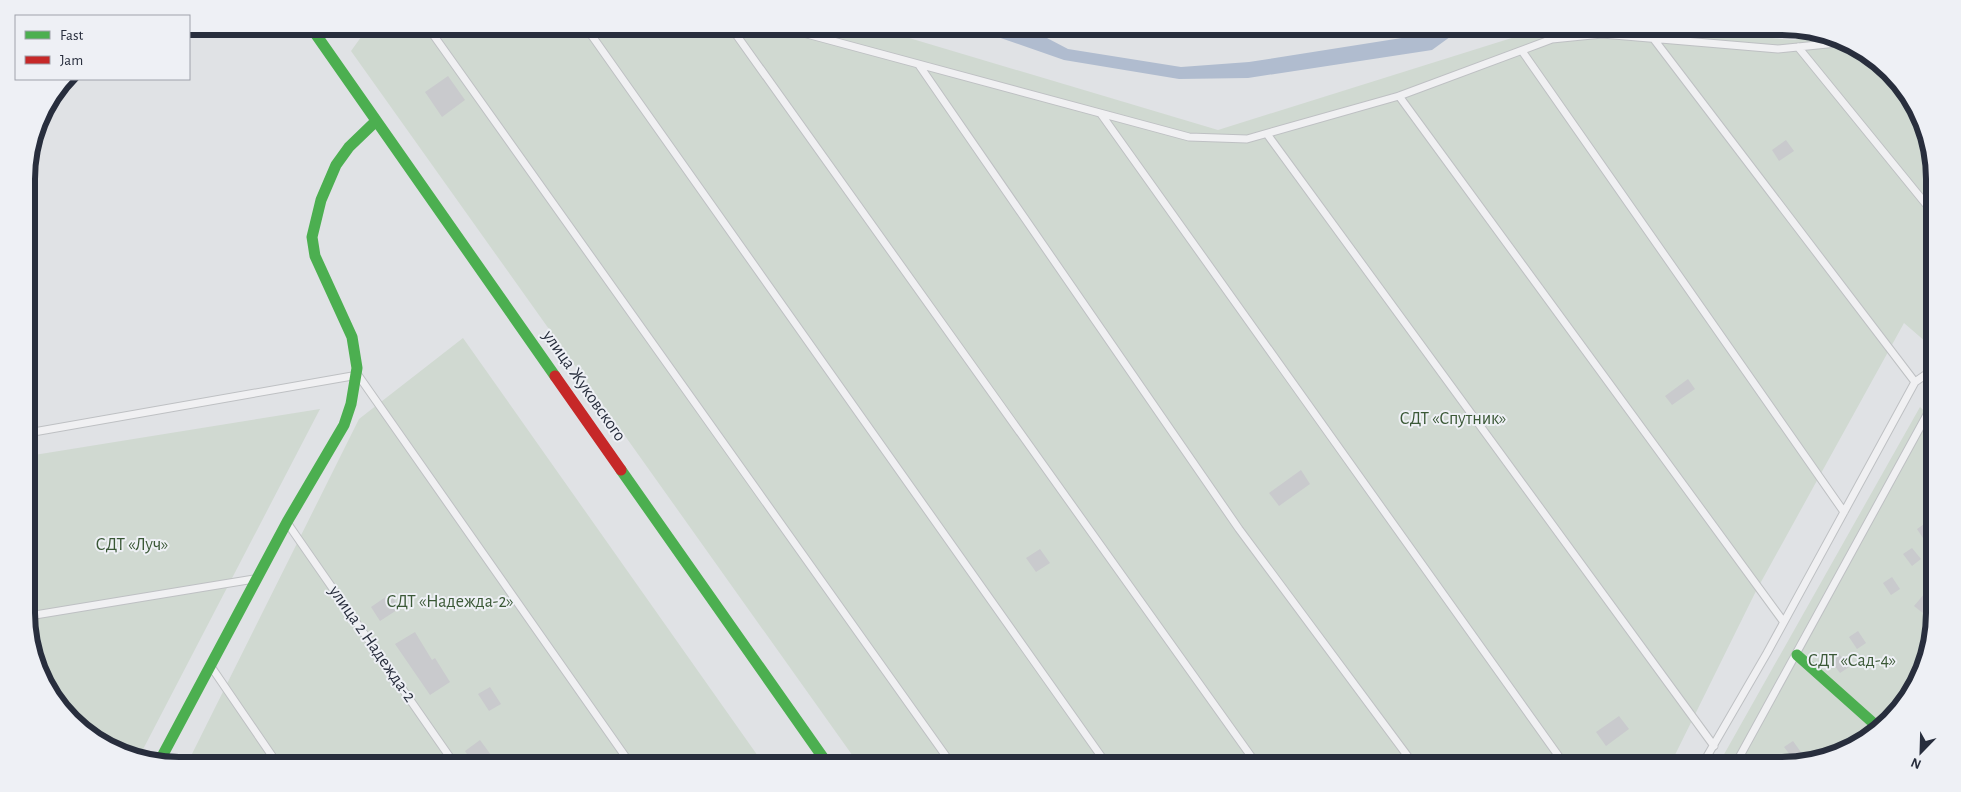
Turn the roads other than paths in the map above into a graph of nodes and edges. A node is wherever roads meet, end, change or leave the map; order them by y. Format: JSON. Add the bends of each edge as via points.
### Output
{"nodes":[{"id":1,"x":316,"y":35,"type":"edge"},
{"id":2,"x":433,"y":35,"type":"edge"},
{"id":3,"x":591,"y":35,"type":"edge"},
{"id":4,"x":736,"y":35,"type":"edge"},
{"id":5,"x":811,"y":35,"type":"edge"},
{"id":6,"x":1586,"y":35,"type":"edge"},
{"id":7,"x":1609,"y":35,"type":"edge"},
{"id":8,"x":1653,"y":38,"type":"junction"},
{"id":9,"x":1830,"y":44,"type":"edge"},
{"id":10,"x":1798,"y":47,"type":"junction"},
{"id":11,"x":1522,"y":51,"type":"junction"},
{"id":12,"x":919,"y":65,"type":"junction"},
{"id":13,"x":1400,"y":96,"type":"junction"},
{"id":14,"x":1101,"y":114,"type":"junction"},
{"id":15,"x":376,"y":121,"type":"junction"},
{"id":16,"x":1267,"y":134,"type":"junction"},
{"id":17,"x":1926,"y":204,"type":"edge"},
{"id":18,"x":1926,"y":374,"type":"edge"},
{"id":19,"x":358,"y":375,"type":"junction"},
{"id":20,"x":1915,"y":382,"type":"junction"},
{"id":21,"x":1926,"y":417,"type":"edge"},
{"id":22,"x":35,"y":432,"type":"edge"},
{"id":23,"x":1844,"y":512,"type":"junction"},
{"id":24,"x":287,"y":522,"type":"junction"},
{"id":25,"x":257,"y":578,"type":"junction"},
{"id":26,"x":35,"y":615,"type":"edge"},
{"id":27,"x":1783,"y":621,"type":"junction"},
{"id":28,"x":1798,"y":655,"type":"junction"},
{"id":29,"x":210,"y":666,"type":"junction"},
{"id":30,"x":1874,"y":724,"type":"edge"},
{"id":31,"x":1714,"y":746,"type":"junction"},
{"id":32,"x":162,"y":756,"type":"edge"},
{"id":33,"x":273,"y":757,"type":"edge"},
{"id":34,"x":450,"y":757,"type":"edge"},
{"id":35,"x":626,"y":757,"type":"edge"},
{"id":36,"x":824,"y":757,"type":"edge"},
{"id":37,"x":947,"y":757,"type":"edge"},
{"id":38,"x":1102,"y":757,"type":"edge"},
{"id":39,"x":1252,"y":757,"type":"edge"},
{"id":40,"x":1408,"y":757,"type":"edge"},
{"id":41,"x":1560,"y":757,"type":"edge"},
{"id":42,"x":1707,"y":757,"type":"edge"},
{"id":43,"x":1741,"y":757,"type":"edge"}],
"edges":[{"from":1,"to":15,"type":"main road","name":"улица Жуковского"},
{"from":2,"to":37,"type":"lane"},
{"from":3,"to":38,"type":"lane"},
{"from":4,"to":39,"type":"lane"},
{"from":5,"to":12,"type":"lane"},
{"from":6,"to":11,"type":"lane","via":[[1552,39]]},
{"from":7,"to":8,"type":"lane"},
{"from":8,"to":10,"type":"lane","via":[[1778,49]]},
{"from":8,"to":20,"type":"lane"},
{"from":9,"to":10,"type":"lane"},
{"from":10,"to":17,"type":"lane"},
{"from":11,"to":13,"type":"lane"},
{"from":11,"to":23,"type":"lane"},
{"from":12,"to":14,"type":"lane"},
{"from":12,"to":40,"type":"lane","via":[[1239,529]]},
{"from":13,"to":16,"type":"lane"},
{"from":13,"to":27,"type":"lane"},
{"from":14,"to":16,"type":"lane","via":[[1189,137],[1247,139]]},
{"from":14,"to":41,"type":"lane"},
{"from":15,"to":19,"type":"main road","via":[[340,158],[312,231],[314,253],[351,328]]},
{"from":15,"to":36,"type":"main road","name":"улица Жуковского"},
{"from":16,"to":31,"type":"lane"},
{"from":18,"to":20,"type":"lane"},
{"from":19,"to":22,"type":"lane"},
{"from":19,"to":24,"type":"main road","via":[[344,425]]},
{"from":19,"to":35,"type":"lane"},
{"from":20,"to":23,"type":"lane"},
{"from":21,"to":28,"type":"lane"},
{"from":23,"to":27,"type":"lane"},
{"from":24,"to":25,"type":"main road"},
{"from":24,"to":34,"type":"lane","name":"улица 2 Надежда-2"},
{"from":25,"to":26,"type":"lane"},
{"from":25,"to":29,"type":"main road"},
{"from":27,"to":31,"type":"lane"},
{"from":28,"to":30,"type":"main road"},
{"from":28,"to":43,"type":"lane"},
{"from":29,"to":32,"type":"main road"},
{"from":29,"to":33,"type":"lane"},
{"from":31,"to":42,"type":"lane"}]}
